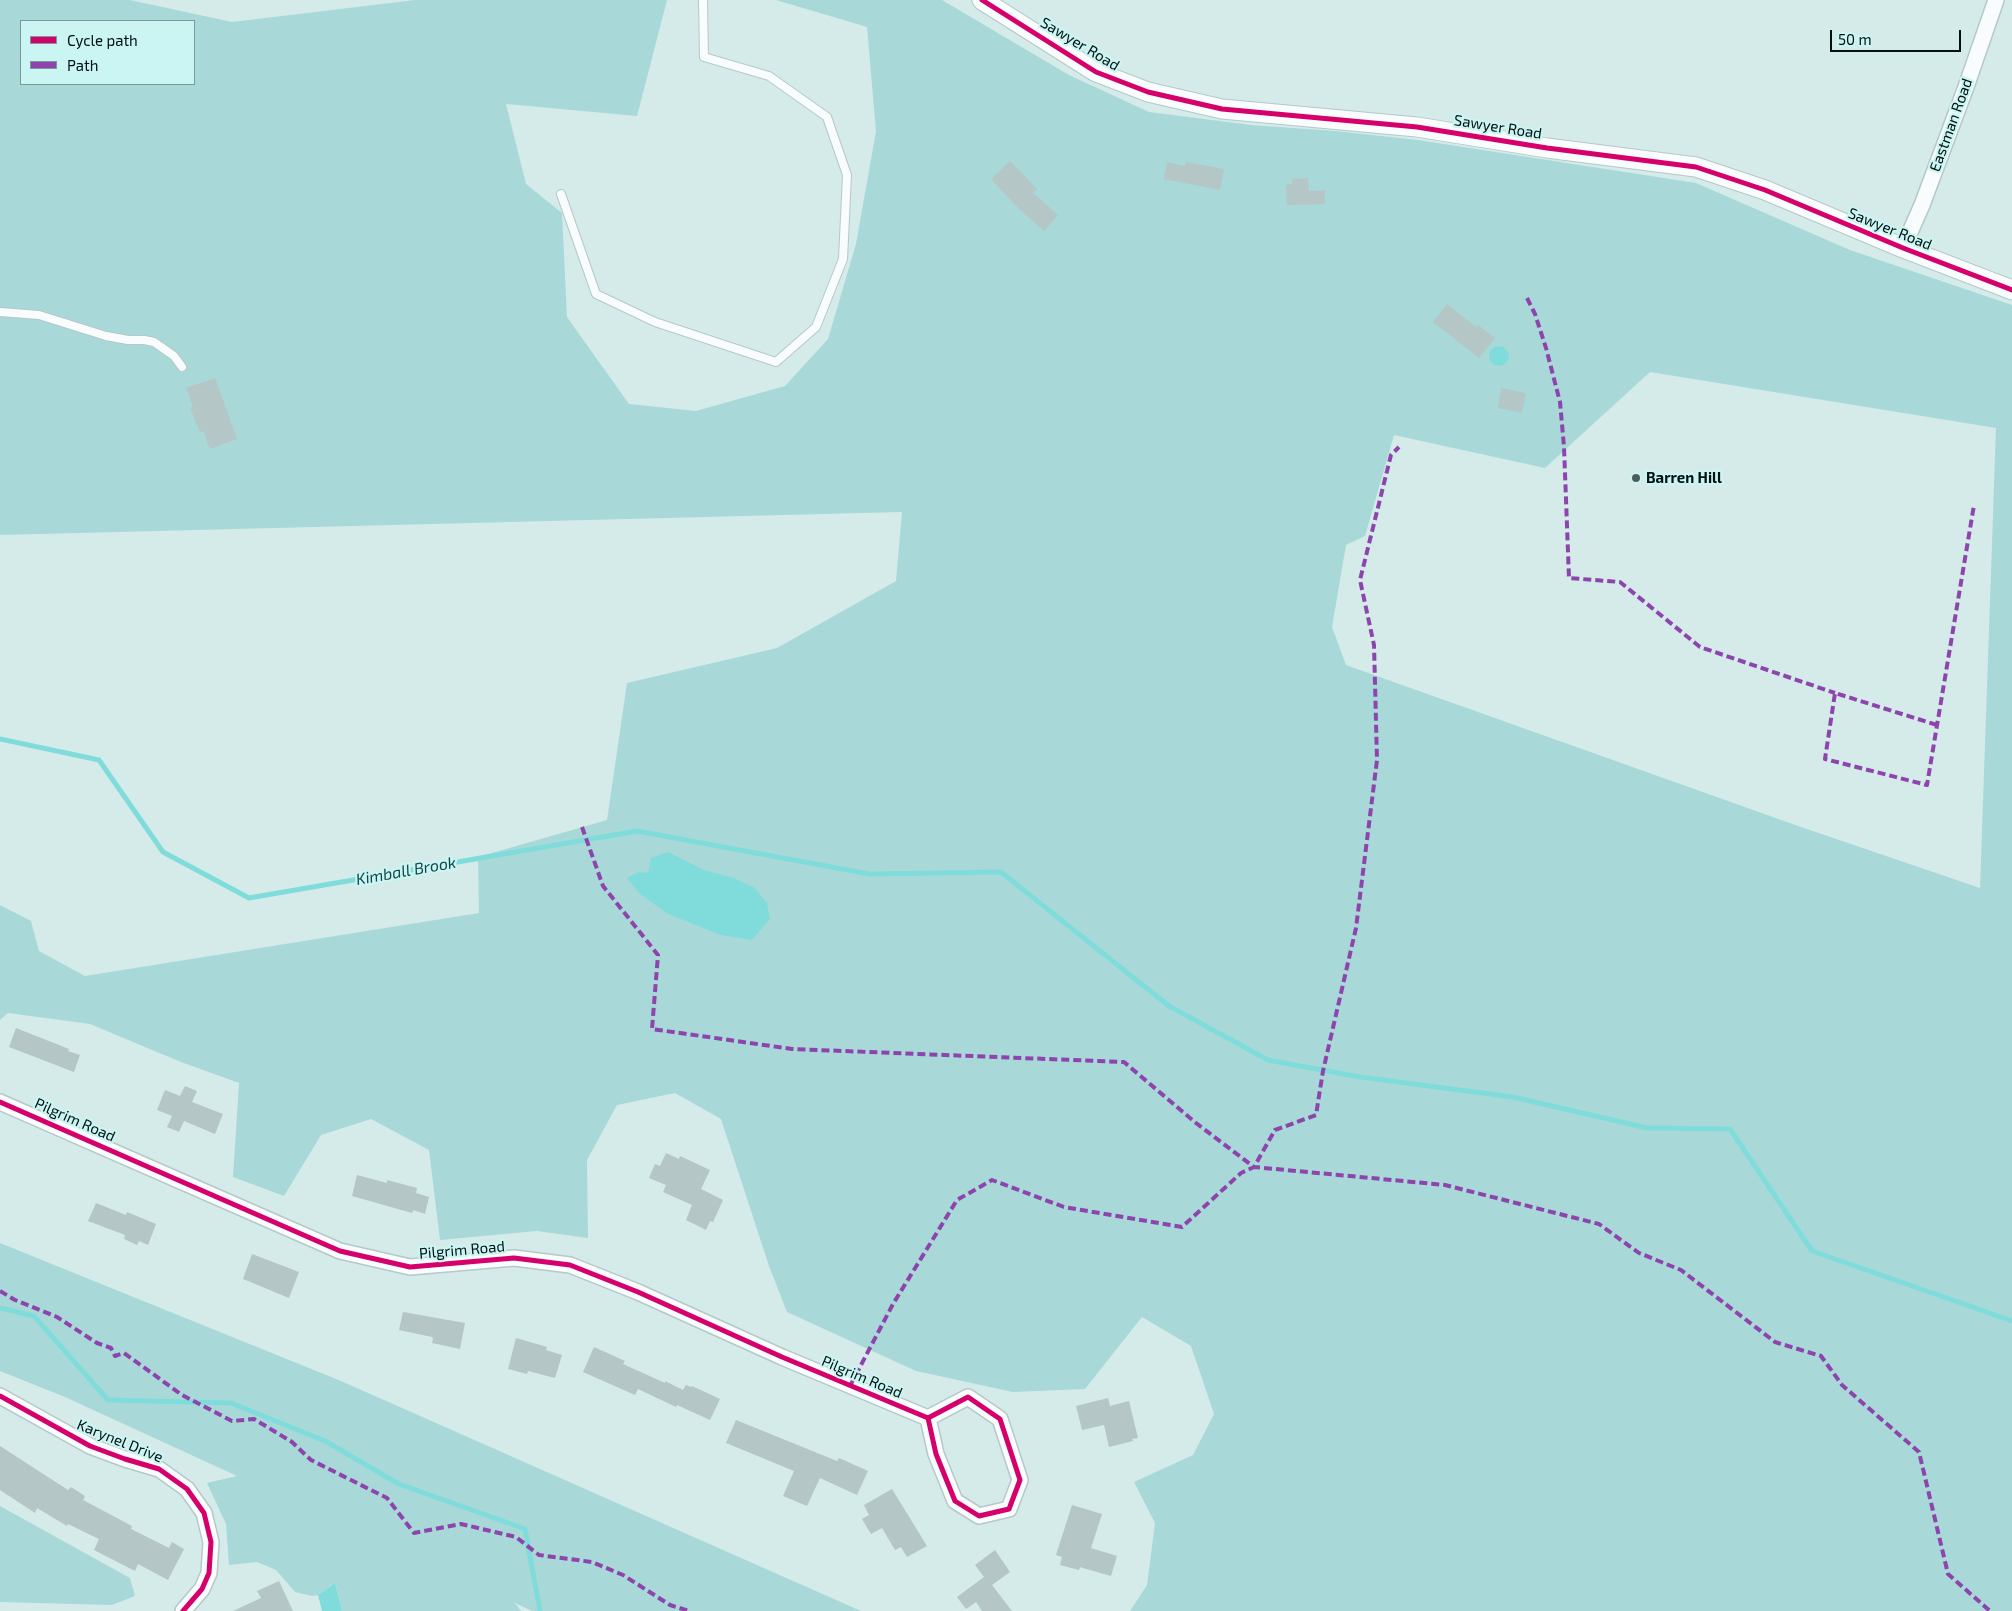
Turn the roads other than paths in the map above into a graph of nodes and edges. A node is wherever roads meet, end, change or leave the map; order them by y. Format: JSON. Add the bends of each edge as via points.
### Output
{"nodes":[{"id":1,"x":704,"y":0,"type":"edge"},
{"id":2,"x":982,"y":0,"type":"edge"},
{"id":3,"x":1996,"y":0,"type":"edge"},
{"id":4,"x":561,"y":194,"type":"dead end"},
{"id":5,"x":1903,"y":248,"type":"junction"},
{"id":6,"x":2012,"y":290,"type":"edge"},
{"id":7,"x":0,"y":312,"type":"edge"},
{"id":8,"x":182,"y":367,"type":"dead end"},
{"id":9,"x":0,"y":1102,"type":"edge"},
{"id":10,"x":0,"y":1396,"type":"edge"},
{"id":11,"x":928,"y":1418,"type":"junction"},
{"id":12,"x":183,"y":1611,"type":"edge"}],
"edges":[{"from":1,"to":4,"type":"lane","via":[[704,56],[769,76],[827,117],[848,176],[843,259],[816,327],[776,362],[655,322],[596,294]]},
{"from":2,"to":5,"type":"street","name":"Sawyer Road","via":[[1096,72],[1148,92],[1222,109],[1417,126],[1696,168],[1765,190]]},
{"from":3,"to":5,"type":"street","name":"Eastman Road","via":[[1922,205]]},
{"from":5,"to":6,"type":"street","name":"Sawyer Road"},
{"from":7,"to":8,"type":"lane","via":[[39,315],[106,336],[154,342],[174,356]]},
{"from":9,"to":11,"type":"street","name":"Pilgrim Road","via":[[340,1251],[410,1267],[514,1258],[570,1265]]},
{"from":10,"to":12,"type":"street","name":"Karynel Drive","via":[[90,1446],[160,1470],[187,1488],[204,1513],[211,1542],[209,1573],[202,1589]]},
{"from":11,"to":11,"type":"street","via":[[936,1454],[955,1501],[979,1516],[1009,1509],[1020,1480],[1000,1419],[968,1397]]}]}
